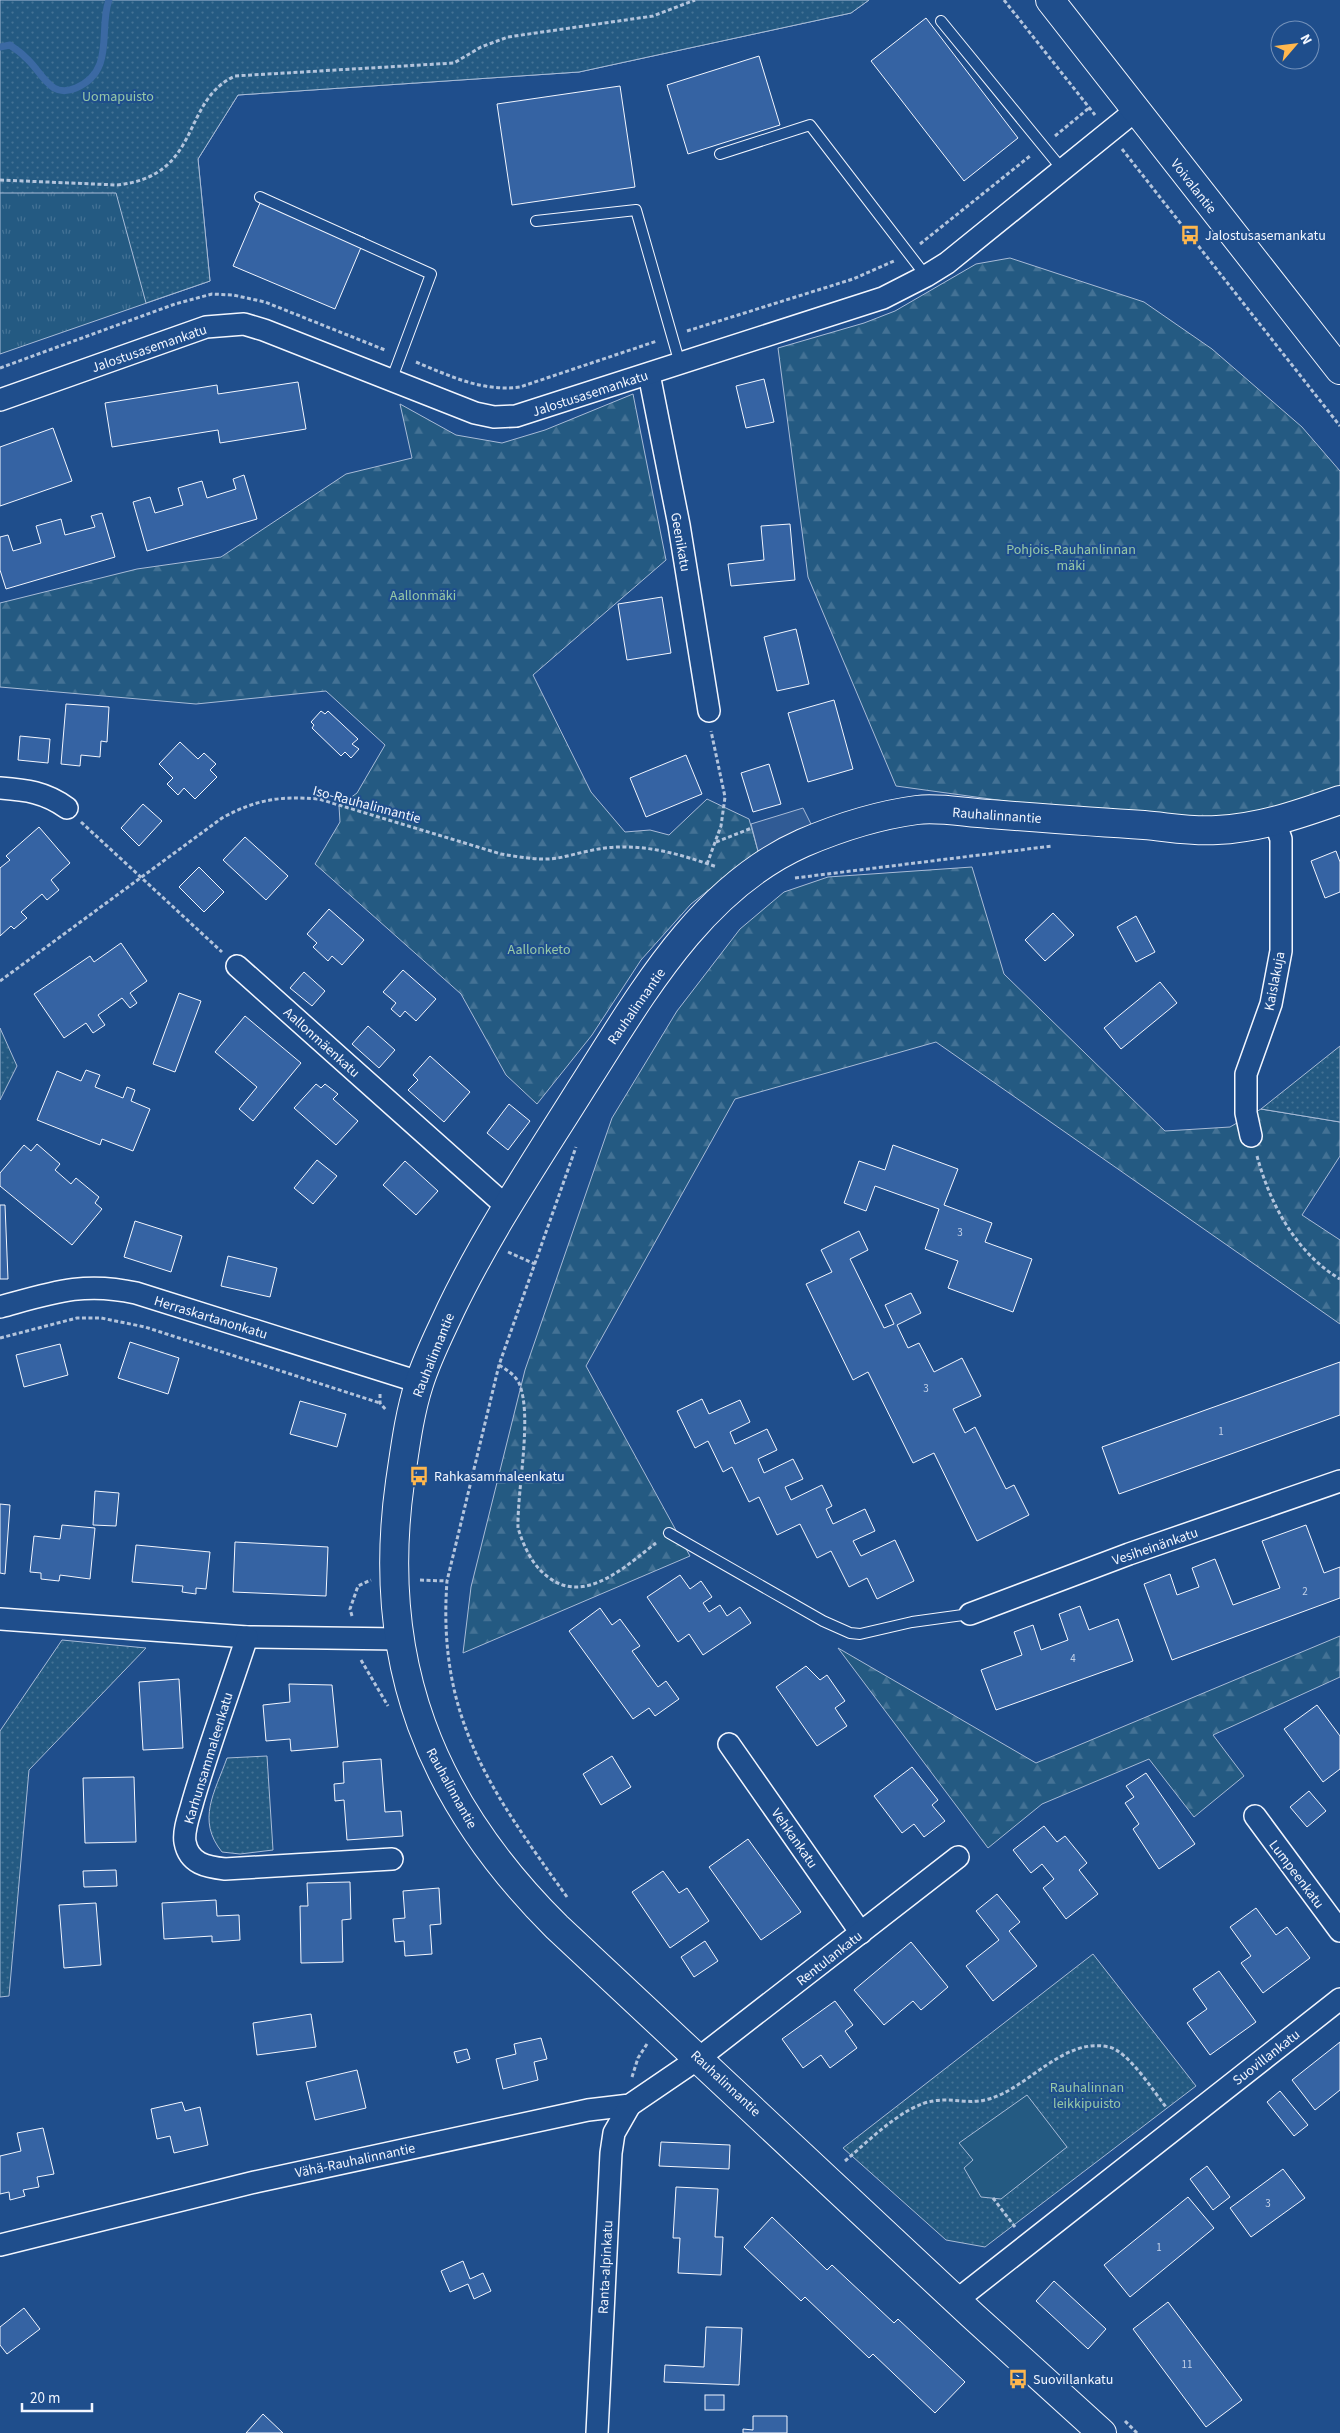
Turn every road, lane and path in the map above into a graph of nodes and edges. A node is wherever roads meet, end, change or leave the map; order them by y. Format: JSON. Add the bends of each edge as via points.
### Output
{"nodes":[{"id":1,"x":695,"y":0,"type":"edge"},
{"id":2,"x":1004,"y":0,"type":"edge"},
{"id":3,"x":1050,"y":0,"type":"edge"},
{"id":4,"x":941,"y":21,"type":"dead end"},
{"id":5,"x":1089,"y":108,"type":"junction"},
{"id":6,"x":1135,"y":111,"type":"junction"},
{"id":7,"x":1108,"y":132,"type":"junction"},
{"id":8,"x":1042,"y":146,"type":"junction"},
{"id":9,"x":720,"y":154,"type":"dead end"},
{"id":10,"x":1062,"y":170,"type":"junction"},
{"id":11,"x":0,"y":180,"type":"edge"},
{"id":12,"x":260,"y":197,"type":"dead end"},
{"id":13,"x":536,"y":221,"type":"dead end"},
{"id":14,"x":908,"y":252,"type":"junction"},
{"id":15,"x":926,"y":276,"type":"junction"},
{"id":16,"x":672,"y":336,"type":"junction"},
{"id":17,"x":400,"y":356,"type":"junction"},
{"id":18,"x":680,"y":364,"type":"junction"},
{"id":19,"x":0,"y":368,"type":"edge"},
{"id":20,"x":1340,"y":370,"type":"edge"},
{"id":21,"x":649,"y":374,"type":"junction"},
{"id":22,"x":391,"y":381,"type":"junction"},
{"id":23,"x":0,"y":400,"type":"edge"},
{"id":24,"x":1340,"y":426,"type":"edge"},
{"id":25,"x":709,"y":711,"type":"joint"},
{"id":26,"x":0,"y":788,"type":"edge"},
{"id":27,"x":1340,"y":800,"type":"edge"},
{"id":28,"x":67,"y":808,"type":"joint"},
{"id":29,"x":1275,"y":822,"type":"junction"},
{"id":30,"x":752,"y":828,"type":"dead end"},
{"id":31,"x":716,"y":842,"type":"junction"},
{"id":32,"x":1061,"y":845,"type":"dead end"},
{"id":33,"x":707,"y":864,"type":"junction"},
{"id":34,"x":139,"y":877,"type":"junction"},
{"id":35,"x":746,"y":877,"type":"junction"},
{"id":36,"x":790,"y":879,"type":"dead end"},
{"id":37,"x":237,"y":966,"type":"joint"},
{"id":38,"x":0,"y":981,"type":"edge"},
{"id":39,"x":1251,"y":1136,"type":"joint"},
{"id":40,"x":579,"y":1141,"type":"dead end"},
{"id":41,"x":507,"y":1207,"type":"junction"},
{"id":42,"x":1340,"y":1279,"type":"edge"},
{"id":43,"x":0,"y":1307,"type":"edge"},
{"id":44,"x":0,"y":1338,"type":"edge"},
{"id":45,"x":499,"y":1365,"type":"junction"},
{"id":46,"x":419,"y":1382,"type":"junction"},
{"id":47,"x":380,"y":1403,"type":"dead end"},
{"id":48,"x":1340,"y":1481,"type":"edge"},
{"id":49,"x":669,"y":1533,"type":"joint"},
{"id":50,"x":970,"y":1614,"type":"joint"},
{"id":51,"x":0,"y":1619,"type":"edge"},
{"id":52,"x":248,"y":1637,"type":"junction"},
{"id":53,"x":348,"y":1637,"type":"junction"},
{"id":54,"x":399,"y":1639,"type":"junction"},
{"id":55,"x":393,"y":1714,"type":"dead end"},
{"id":56,"x":729,"y":1744,"type":"dead end"},
{"id":57,"x":1255,"y":1816,"type":"dead end"},
{"id":58,"x":958,"y":1856,"type":"dead end"},
{"id":59,"x":392,"y":1858,"type":"dead end"},
{"id":60,"x":571,"y":1903,"type":"dead end"},
{"id":61,"x":1340,"y":1931,"type":"edge"},
{"id":62,"x":861,"y":1933,"type":"junction"},
{"id":63,"x":1340,"y":2000,"type":"edge"},
{"id":64,"x":663,"y":2024,"type":"junction"},
{"id":65,"x":699,"y":2058,"type":"junction"},
{"id":66,"x":630,"y":2105,"type":"junction"},
{"id":67,"x":1180,"y":2125,"type":"junction"},
{"id":68,"x":838,"y":2155,"type":"dead end"},
{"id":69,"x":845,"y":2161,"type":"junction"},
{"id":70,"x":852,"y":2168,"type":"dead end"},
{"id":71,"x":993,"y":2198,"type":"dead end"},
{"id":72,"x":1028,"y":2243,"type":"junction"},
{"id":73,"x":0,"y":2245,"type":"edge"},
{"id":74,"x":957,"y":2300,"type":"junction"},
{"id":75,"x":1112,"y":2426,"type":"edge"},
{"id":76,"x":597,"y":2433,"type":"edge"},
{"id":77,"x":1137,"y":2433,"type":"edge"}],
"edges":[{"from":1,"to":11,"type":"path","via":[[654,16],[508,37],[481,47],[454,63],[236,76],[222,82],[212,95],[182,148],[169,164],[136,183]]},
{"from":2,"to":5,"type":"path"},
{"from":3,"to":6,"type":"street","name":"Voivalantie"},
{"from":4,"to":8,"type":"lane"},
{"from":5,"to":7,"type":"path"},
{"from":5,"to":8,"type":"path"},
{"from":6,"to":7,"type":"street","name":"Jalostusasemankatu"},
{"from":6,"to":20,"type":"street","name":"Voivalantie"},
{"from":7,"to":10,"type":"street","name":"Jalostusasemankatu"},
{"from":7,"to":24,"type":"path"},
{"from":8,"to":10,"type":"lane"},
{"from":8,"to":14,"type":"path"},
{"from":9,"to":14,"type":"lane","via":[[810,125]]},
{"from":10,"to":15,"type":"street","name":"Jalostusasemankatu","via":[[947,263]]},
{"from":12,"to":17,"type":"lane","via":[[431,274]]},
{"from":13,"to":16,"type":"lane","via":[[636,210]]},
{"from":14,"to":15,"type":"lane"},
{"from":14,"to":16,"type":"path","via":[[853,279]]},
{"from":15,"to":18,"type":"street","name":"Jalostusasemankatu","via":[[857,308]]},
{"from":16,"to":17,"type":"path","via":[[503,390],[465,382]]},
{"from":16,"to":18,"type":"lane"},
{"from":17,"to":19,"type":"path","via":[[265,302],[249,297],[212,294],[175,304]]},
{"from":17,"to":22,"type":"lane"},
{"from":18,"to":21,"type":"street","name":"Jalostusasemankatu"},
{"from":21,"to":22,"type":"street","name":"Jalostusasemankatu","via":[[538,410],[494,417]]},
{"from":21,"to":25,"type":"street","name":"Geenikatu","via":[[679,526]]},
{"from":22,"to":23,"type":"street","name":"Jalostusasemankatu","via":[[244,324],[188,333]]},
{"from":25,"to":31,"type":"path","via":[[725,797]]},
{"from":26,"to":28,"type":"street","via":[[38,792]]},
{"from":27,"to":29,"type":"street","name":"Rauhalinnantie"},
{"from":28,"to":34,"type":"path"},
{"from":29,"to":35,"type":"street","name":"Rauhalinnantie","via":[[1215,830],[920,809],[856,824],[801,844]]},
{"from":29,"to":39,"type":"street","name":"Kaislakuja","via":[[1281,839],[1281,950],[1271,1004],[1246,1074],[1246,1113]]},
{"from":30,"to":31,"type":"path"},
{"from":31,"to":33,"type":"path"},
{"from":32,"to":36,"type":"path"},
{"from":33,"to":34,"type":"path","name":"Iso-Rauhalinnantie","via":[[648,848],[617,847],[557,858],[530,859],[501,854],[319,800],[289,796],[243,807],[222,818]]},
{"from":33,"to":35,"type":"path","name":"Iso-Rauhalinnantie"},
{"from":34,"to":37,"type":"path"},
{"from":34,"to":38,"type":"path","name":"Iso-Rauhalinnantie"},
{"from":35,"to":41,"type":"street","name":"Rauhalinnantie","via":[[704,914],[639,997]]},
{"from":37,"to":41,"type":"street","name":"Aallonmäenkatu"},
{"from":39,"to":42,"type":"path","via":[[1268,1188],[1294,1238],[1319,1266]]},
{"from":40,"to":45,"type":"path"},
{"from":41,"to":46,"type":"street","name":"Rauhalinnantie","via":[[462,1286]]},
{"from":43,"to":46,"type":"street","name":"Herraskartanonkatu","via":[[64,1290],[112,1288]]},
{"from":44,"to":47,"type":"path","via":[[76,1318],[101,1318],[144,1327]]},
{"from":45,"to":49,"type":"path","via":[[510,1371],[519,1382],[524,1405],[518,1528],[528,1553],[542,1573],[570,1588],[587,1587],[621,1570]]},
{"from":45,"to":60,"type":"path","via":[[446,1581],[444,1622],[448,1667],[454,1696],[479,1763]]},
{"from":46,"to":54,"type":"street","name":"Rauhalinnantie","via":[[411,1413],[396,1513],[394,1580]]},
{"from":48,"to":50,"type":"street","name":"Vesiheinänkatu","via":[[1128,1554]]},
{"from":49,"to":50,"type":"lane","via":[[850,1633],[870,1634],[912,1622]]},
{"from":51,"to":52,"type":"street"},
{"from":52,"to":53,"type":"street"},
{"from":52,"to":59,"type":"street","name":"Karhunsammaleenkatu","via":[[203,1766],[188,1821],[185,1841],[191,1858],[205,1867],[225,1869]]},
{"from":53,"to":54,"type":"street"},
{"from":53,"to":55,"type":"path"},
{"from":54,"to":64,"type":"street","name":"Rauhalinnantie","via":[[417,1715],[434,1758],[480,1837],[528,1898]]},
{"from":56,"to":62,"type":"street","name":"Vehkankatu"},
{"from":57,"to":61,"type":"street","name":"Lumpeenkatu"},
{"from":58,"to":62,"type":"street","name":"Rentulankatu"},
{"from":62,"to":65,"type":"street","name":"Rentulankatu"},
{"from":63,"to":67,"type":"street","name":"Suovillankatu"},
{"from":64,"to":65,"type":"street","name":"Rauhalinnantie"},
{"from":64,"to":66,"type":"path","via":[[638,2058],[632,2076]]},
{"from":65,"to":66,"type":"street","name":"Vähä-Rauhalinnantie"},
{"from":65,"to":74,"type":"street","name":"Rauhalinnantie"},
{"from":66,"to":73,"type":"street","name":"Vähä-Rauhalinnantie","via":[[588,2110],[255,2182]]},
{"from":66,"to":76,"type":"street","name":"Ranta-alpinkatu","via":[[614,2133],[611,2153]]},
{"from":67,"to":69,"type":"path","via":[[1124,2056],[1112,2047],[1098,2046],[1065,2054],[989,2099],[942,2098],[912,2108]]},
{"from":67,"to":72,"type":"street","name":"Suovillankatu"},
{"from":68,"to":69,"type":"path"},
{"from":69,"to":70,"type":"path"},
{"from":71,"to":72,"type":"path"},
{"from":72,"to":74,"type":"street","name":"Suovillankatu"},
{"from":74,"to":75,"type":"street","name":"Rauhalinnantie"},
{"from":75,"to":77,"type":"path"}]}
